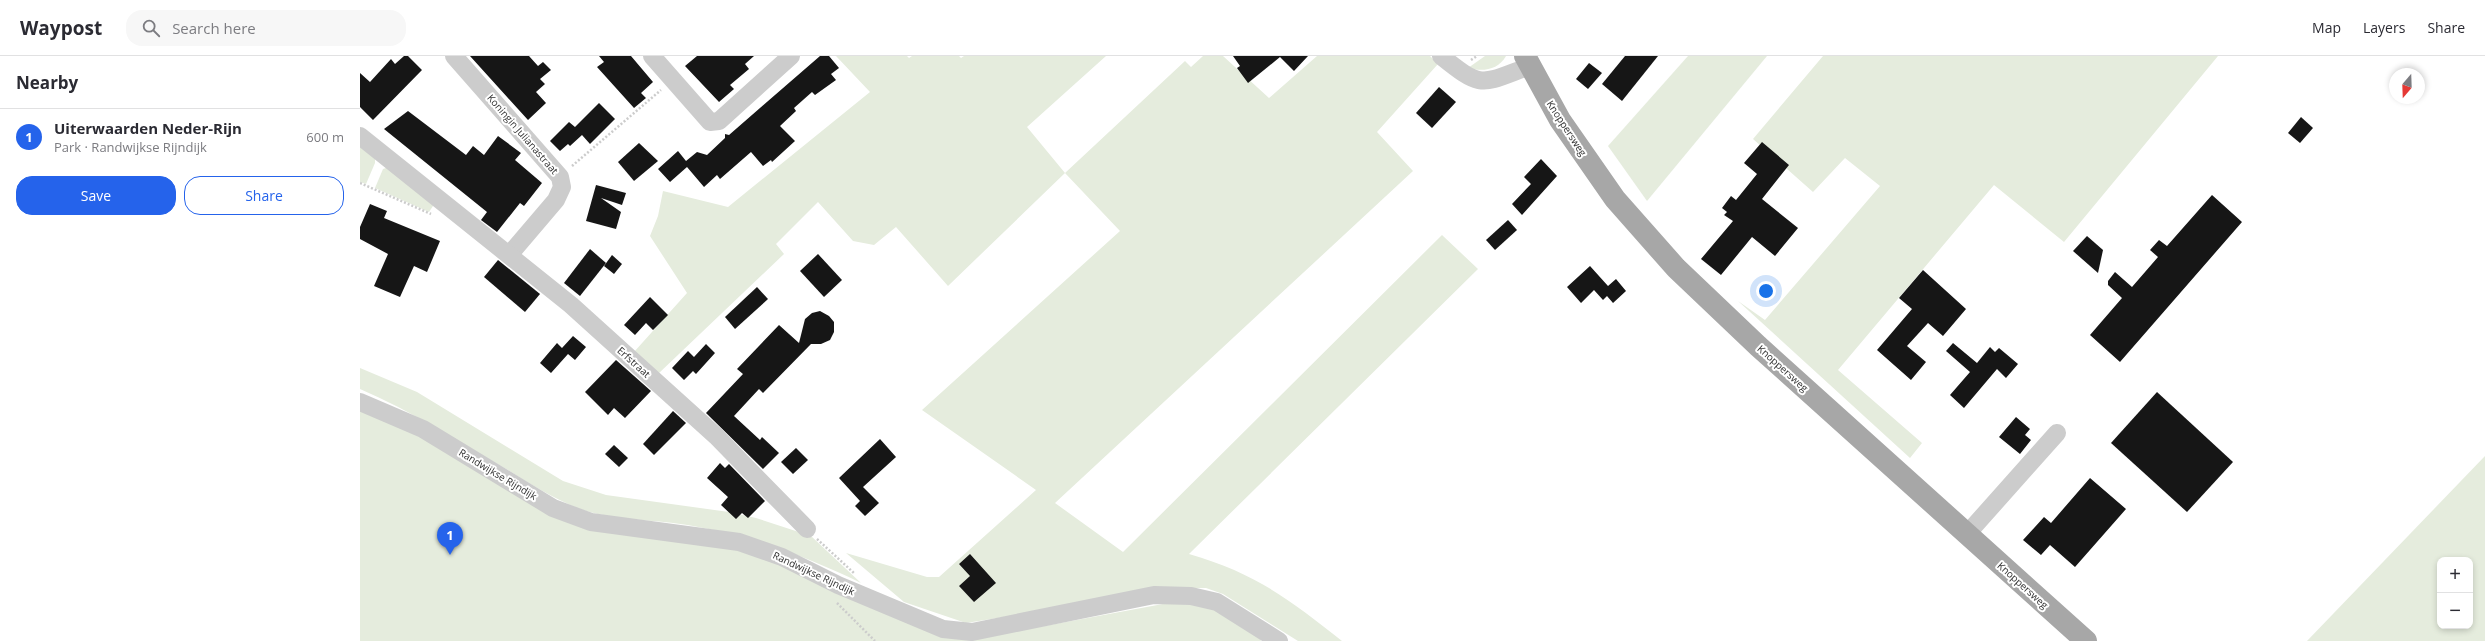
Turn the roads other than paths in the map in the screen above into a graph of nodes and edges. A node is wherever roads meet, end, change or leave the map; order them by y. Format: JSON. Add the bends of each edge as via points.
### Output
{"nodes":[{"id":1,"x":454,"y":56,"type":"edge"},
{"id":2,"x":652,"y":56,"type":"edge"},
{"id":3,"x":792,"y":56,"type":"edge"},
{"id":4,"x":1441,"y":56,"type":"edge"},
{"id":5,"x":1528,"y":61,"type":"edge"},
{"id":6,"x":360,"y":136,"type":"edge"},
{"id":7,"x":510,"y":254,"type":"junction"},
{"id":8,"x":360,"y":402,"type":"edge"},
{"id":9,"x":2057,"y":433,"type":"dead end"},
{"id":10,"x":807,"y":529,"type":"road end"},
{"id":11,"x":1967,"y":534,"type":"junction"},
{"id":12,"x":1279,"y":641,"type":"edge"},
{"id":13,"x":2086,"y":641,"type":"edge"}],
"edges":[{"from":1,"to":7,"type":"street","name":"Koningin Julianastraat","via":[[560,177],[562,187],[556,200]]},
{"from":2,"to":3,"type":"street","via":[[710,122],[719,121]]},
{"from":4,"to":5,"type":"street","via":[[1477,81],[1488,81]]},
{"from":5,"to":11,"type":"main road","name":"Knoppersweg","via":[[1560,120],[1615,199],[1676,268]]},
{"from":6,"to":7,"type":"street","name":"Erfstraat"},
{"from":7,"to":10,"type":"street","name":"Erfstraat","via":[[571,305],[716,436]]},
{"from":8,"to":12,"type":"street","name":"Randwijkse Rijndijk","via":[[423,429],[554,508],[591,522],[739,542],[782,557],[838,585],[944,629],[972,632],[1154,595],[1192,596],[1216,602]]},
{"from":9,"to":11,"type":"street"},
{"from":11,"to":13,"type":"main road","name":"Knoppersweg"}]}
